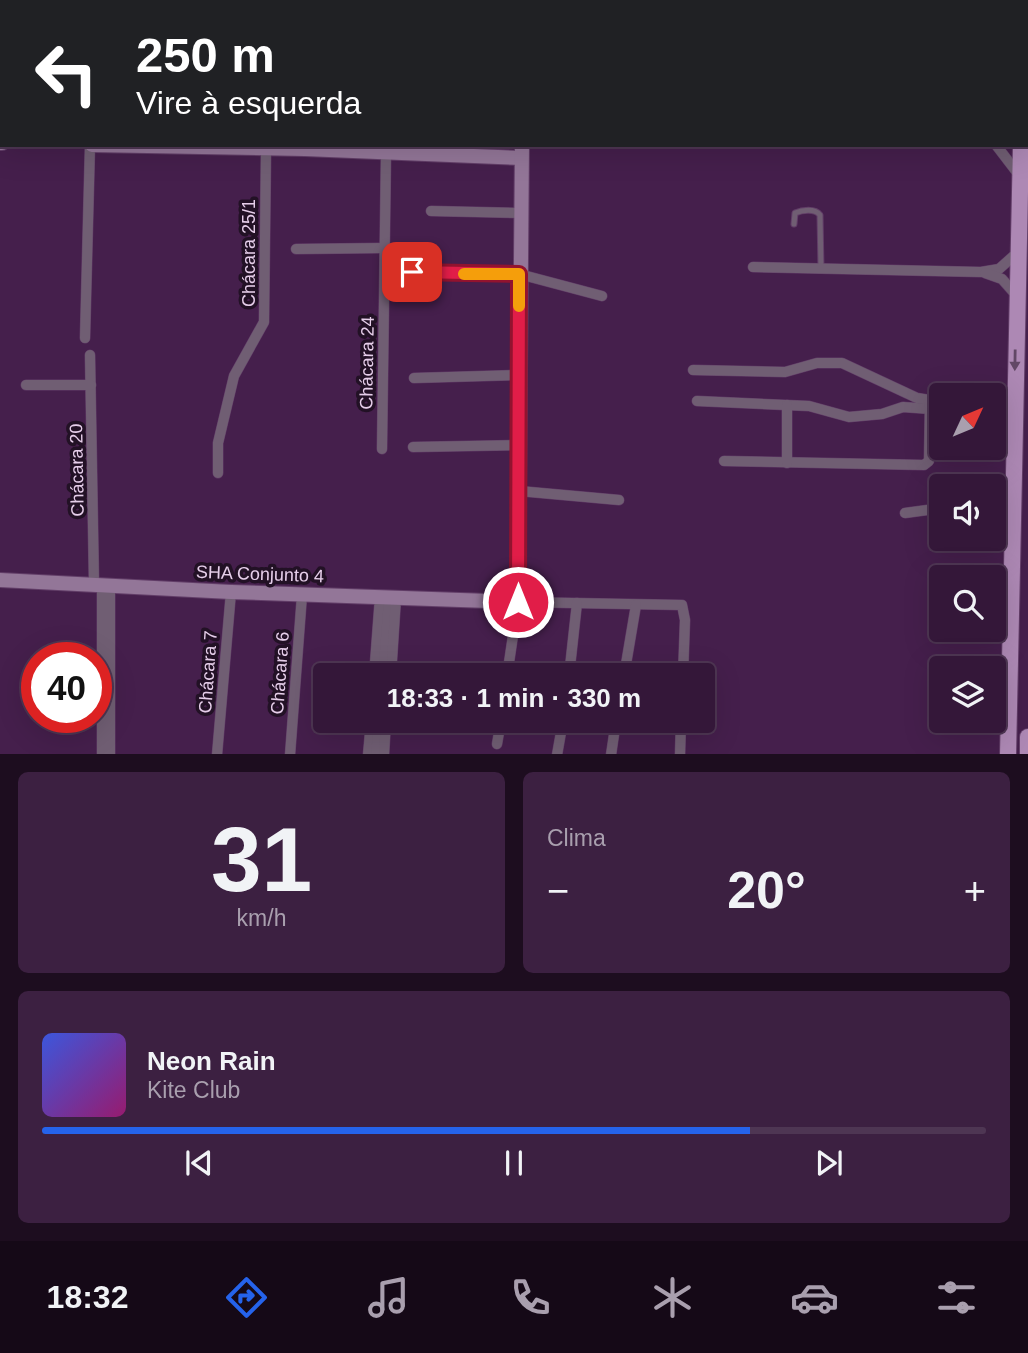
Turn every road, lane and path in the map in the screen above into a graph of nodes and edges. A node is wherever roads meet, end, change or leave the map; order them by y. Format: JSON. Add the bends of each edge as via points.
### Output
{"nodes":[{"id":1,"x":91,"y":147,"type":"edge"},
{"id":2,"x":200,"y":147,"type":"edge"},
{"id":3,"x":305,"y":147,"type":"edge"},
{"id":4,"x":998,"y":147,"type":"edge"},
{"id":5,"x":1021,"y":147,"type":"edge"},
{"id":6,"x":415,"y":149,"type":"edge"},
{"id":7,"x":266,"y":150,"type":"junction"},
{"id":8,"x":386,"y":152,"type":"junction"},
{"id":9,"x":522,"y":152,"type":"edge"},
{"id":10,"x":1019,"y":175,"type":"junction"},
{"id":11,"x":431,"y":211,"type":"dead end"},
{"id":12,"x":520,"y":213,"type":"junction"},
{"id":13,"x":794,"y":224,"type":"dead end"},
{"id":14,"x":296,"y":248,"type":"dead end"},
{"id":15,"x":384,"y":248,"type":"junction"},
{"id":16,"x":1018,"y":252,"type":"junction"},
{"id":17,"x":752,"y":267,"type":"dead end"},
{"id":18,"x":821,"y":269,"type":"junction"},
{"id":19,"x":412,"y":272,"type":"dead end"},
{"id":20,"x":981,"y":272,"type":"junction"},
{"id":21,"x":519,"y":274,"type":"junction"},
{"id":22,"x":602,"y":296,"type":"dead end"},
{"id":23,"x":1017,"y":296,"type":"junction"},
{"id":24,"x":85,"y":338,"type":"dead end"},
{"id":25,"x":90,"y":355,"type":"dead end"},
{"id":26,"x":694,"y":370,"type":"dead end"},
{"id":27,"x":519,"y":376,"type":"junction"},
{"id":28,"x":414,"y":378,"type":"dead end"},
{"id":29,"x":26,"y":385,"type":"dead end"},
{"id":30,"x":90,"y":385,"type":"junction"},
{"id":31,"x":1014,"y":390,"type":"junction"},
{"id":32,"x":1006,"y":399,"type":"edge"},
{"id":33,"x":697,"y":401,"type":"dead end"},
{"id":34,"x":929,"y":402,"type":"edge"},
{"id":35,"x":929,"y":404,"type":"edge"},
{"id":36,"x":787,"y":405,"type":"junction"},
{"id":37,"x":1006,"y":408,"type":"edge"},
{"id":38,"x":1016,"y":419,"type":"junction"},
{"id":39,"x":519,"y":445,"type":"junction"},
{"id":40,"x":413,"y":447,"type":"dead end"},
{"id":41,"x":382,"y":449,"type":"dead end"},
{"id":42,"x":929,"y":460,"type":"edge"},
{"id":43,"x":724,"y":461,"type":"dead end"},
{"id":44,"x":787,"y":463,"type":"junction"},
{"id":45,"x":218,"y":473,"type":"dead end"},
{"id":46,"x":519,"y":491,"type":"junction"},
{"id":47,"x":619,"y":500,"type":"dead end"},
{"id":48,"x":1006,"y":506,"type":"edge"},
{"id":49,"x":1013,"y":506,"type":"junction"},
{"id":50,"x":929,"y":510,"type":"edge"},
{"id":51,"x":905,"y":513,"type":"dead end"},
{"id":52,"x":1021,"y":526,"type":"edge"},
{"id":53,"x":1020,"y":548,"type":"edge"},
{"id":54,"x":0,"y":580,"type":"edge"},
{"id":55,"x":102,"y":585,"type":"junction"},
{"id":56,"x":231,"y":592,"type":"junction"},
{"id":57,"x":302,"y":595,"type":"junction"},
{"id":58,"x":388,"y":598,"type":"junction"},
{"id":59,"x":518,"y":602,"type":"junction"},
{"id":60,"x":578,"y":603,"type":"junction"},
{"id":61,"x":636,"y":605,"type":"junction"},
{"id":62,"x":376,"y":663,"type":"edge"},
{"id":63,"x":384,"y":663,"type":"edge"},
{"id":64,"x":390,"y":663,"type":"edge"},
{"id":65,"x":510,"y":663,"type":"edge"},
{"id":66,"x":571,"y":663,"type":"edge"},
{"id":67,"x":626,"y":663,"type":"edge"},
{"id":68,"x":683,"y":663,"type":"edge"},
{"id":69,"x":370,"y":733,"type":"edge"},
{"id":70,"x":378,"y":733,"type":"edge"},
{"id":71,"x":385,"y":733,"type":"edge"},
{"id":72,"x":499,"y":733,"type":"edge"},
{"id":73,"x":561,"y":733,"type":"edge"},
{"id":74,"x":615,"y":733,"type":"edge"},
{"id":75,"x":681,"y":733,"type":"edge"},
{"id":76,"x":1028,"y":737,"type":"edge"},
{"id":77,"x":497,"y":744,"type":"dead end"},
{"id":78,"x":1028,"y":746,"type":"edge"},
{"id":79,"x":102,"y":754,"type":"edge"},
{"id":80,"x":110,"y":754,"type":"edge"},
{"id":81,"x":217,"y":754,"type":"edge"},
{"id":82,"x":290,"y":754,"type":"edge"},
{"id":83,"x":368,"y":754,"type":"edge"},
{"id":84,"x":376,"y":754,"type":"edge"},
{"id":85,"x":384,"y":754,"type":"edge"},
{"id":86,"x":558,"y":754,"type":"edge"},
{"id":87,"x":611,"y":754,"type":"edge"},
{"id":88,"x":680,"y":754,"type":"edge"},
{"id":89,"x":1008,"y":754,"type":"edge"},
{"id":90,"x":1028,"y":754,"type":"edge"}],
"edges":[{"from":1,"to":24,"type":"street"},
{"from":2,"to":7,"type":"street"},
{"from":3,"to":7,"type":"street"},
{"from":3,"to":8,"type":"street"},
{"from":4,"to":10,"type":"street"},
{"from":5,"to":10,"type":"main road"},
{"from":6,"to":8,"type":"street"},
{"from":6,"to":9,"type":"street"},
{"from":7,"to":45,"type":"street","name":"Chácara 25/1","via":[[264,321],[234,376],[218,443]]},
{"from":8,"to":15,"type":"street","name":"Chácara 24"},
{"from":9,"to":12,"type":"street"},
{"from":10,"to":16,"type":"main road"},
{"from":11,"to":12,"type":"street"},
{"from":12,"to":21,"type":"street"},
{"from":13,"to":18,"type":"lane","via":[[795,213],[800,211],[815,210],[820,215]]},
{"from":14,"to":15,"type":"street"},
{"from":15,"to":41,"type":"street","name":"Chácara 24"},
{"from":16,"to":20,"type":"street","via":[[999,269]]},
{"from":16,"to":23,"type":"main road"},
{"from":17,"to":18,"type":"street"},
{"from":18,"to":20,"type":"street"},
{"from":19,"to":21,"type":"street"},
{"from":20,"to":23,"type":"street","via":[[1002,279]]},
{"from":21,"to":22,"type":"street"},
{"from":21,"to":27,"type":"street"},
{"from":23,"to":31,"type":"main road","one_way":true},
{"from":25,"to":30,"type":"street","name":"Chácara 20"},
{"from":26,"to":34,"type":"street","via":[[785,372],[817,363],[842,363]]},
{"from":27,"to":28,"type":"street"},
{"from":27,"to":39,"type":"street"},
{"from":29,"to":30,"type":"street"},
{"from":30,"to":55,"type":"street","name":"Chácara 20"},
{"from":31,"to":32,"type":"street"},
{"from":31,"to":38,"type":"main road"},
{"from":33,"to":36,"type":"street"},
{"from":35,"to":36,"type":"street","via":[[849,417],[821,408]]},
{"from":36,"to":44,"type":"street"},
{"from":37,"to":38,"type":"street"},
{"from":38,"to":49,"type":"main road"},
{"from":39,"to":40,"type":"street"},
{"from":39,"to":46,"type":"street"},
{"from":42,"to":44,"type":"street","via":[[924,465]]},
{"from":43,"to":44,"type":"street"},
{"from":46,"to":47,"type":"street"},
{"from":46,"to":59,"type":"street"},
{"from":48,"to":49,"type":"street"},
{"from":49,"to":52,"type":"main road"},
{"from":50,"to":51,"type":"street"},
{"from":52,"to":53,"type":"main road"},
{"from":53,"to":89,"type":"main road"},
{"from":54,"to":55,"type":"street","name":"SHA Conjunto 4"},
{"from":55,"to":56,"type":"street","name":"SHA Conjunto 4"},
{"from":55,"to":79,"type":"street"},
{"from":55,"to":80,"type":"street"},
{"from":56,"to":57,"type":"street","name":"SHA Conjunto 4"},
{"from":56,"to":81,"type":"street","name":"Chácara 7"},
{"from":57,"to":58,"type":"street","name":"SHA Conjunto 4"},
{"from":57,"to":82,"type":"street","name":"Chácara 6"},
{"from":58,"to":59,"type":"street","name":"SHA Conjunto 4"},
{"from":58,"to":62,"type":"street"},
{"from":58,"to":63,"type":"street"},
{"from":58,"to":64,"type":"street"},
{"from":59,"to":60,"type":"street"},
{"from":59,"to":65,"type":"street"},
{"from":60,"to":61,"type":"street"},
{"from":60,"to":66,"type":"street"},
{"from":61,"to":67,"type":"street"},
{"from":61,"to":68,"type":"street","via":[[684,607]]},
{"from":69,"to":83,"type":"street"},
{"from":70,"to":84,"type":"street"},
{"from":71,"to":85,"type":"street"},
{"from":72,"to":77,"type":"street"},
{"from":73,"to":86,"type":"street"},
{"from":74,"to":87,"type":"street"},
{"from":75,"to":88,"type":"street"},
{"from":76,"to":78,"type":"main road"},
{"from":78,"to":90,"type":"main road"}]}
